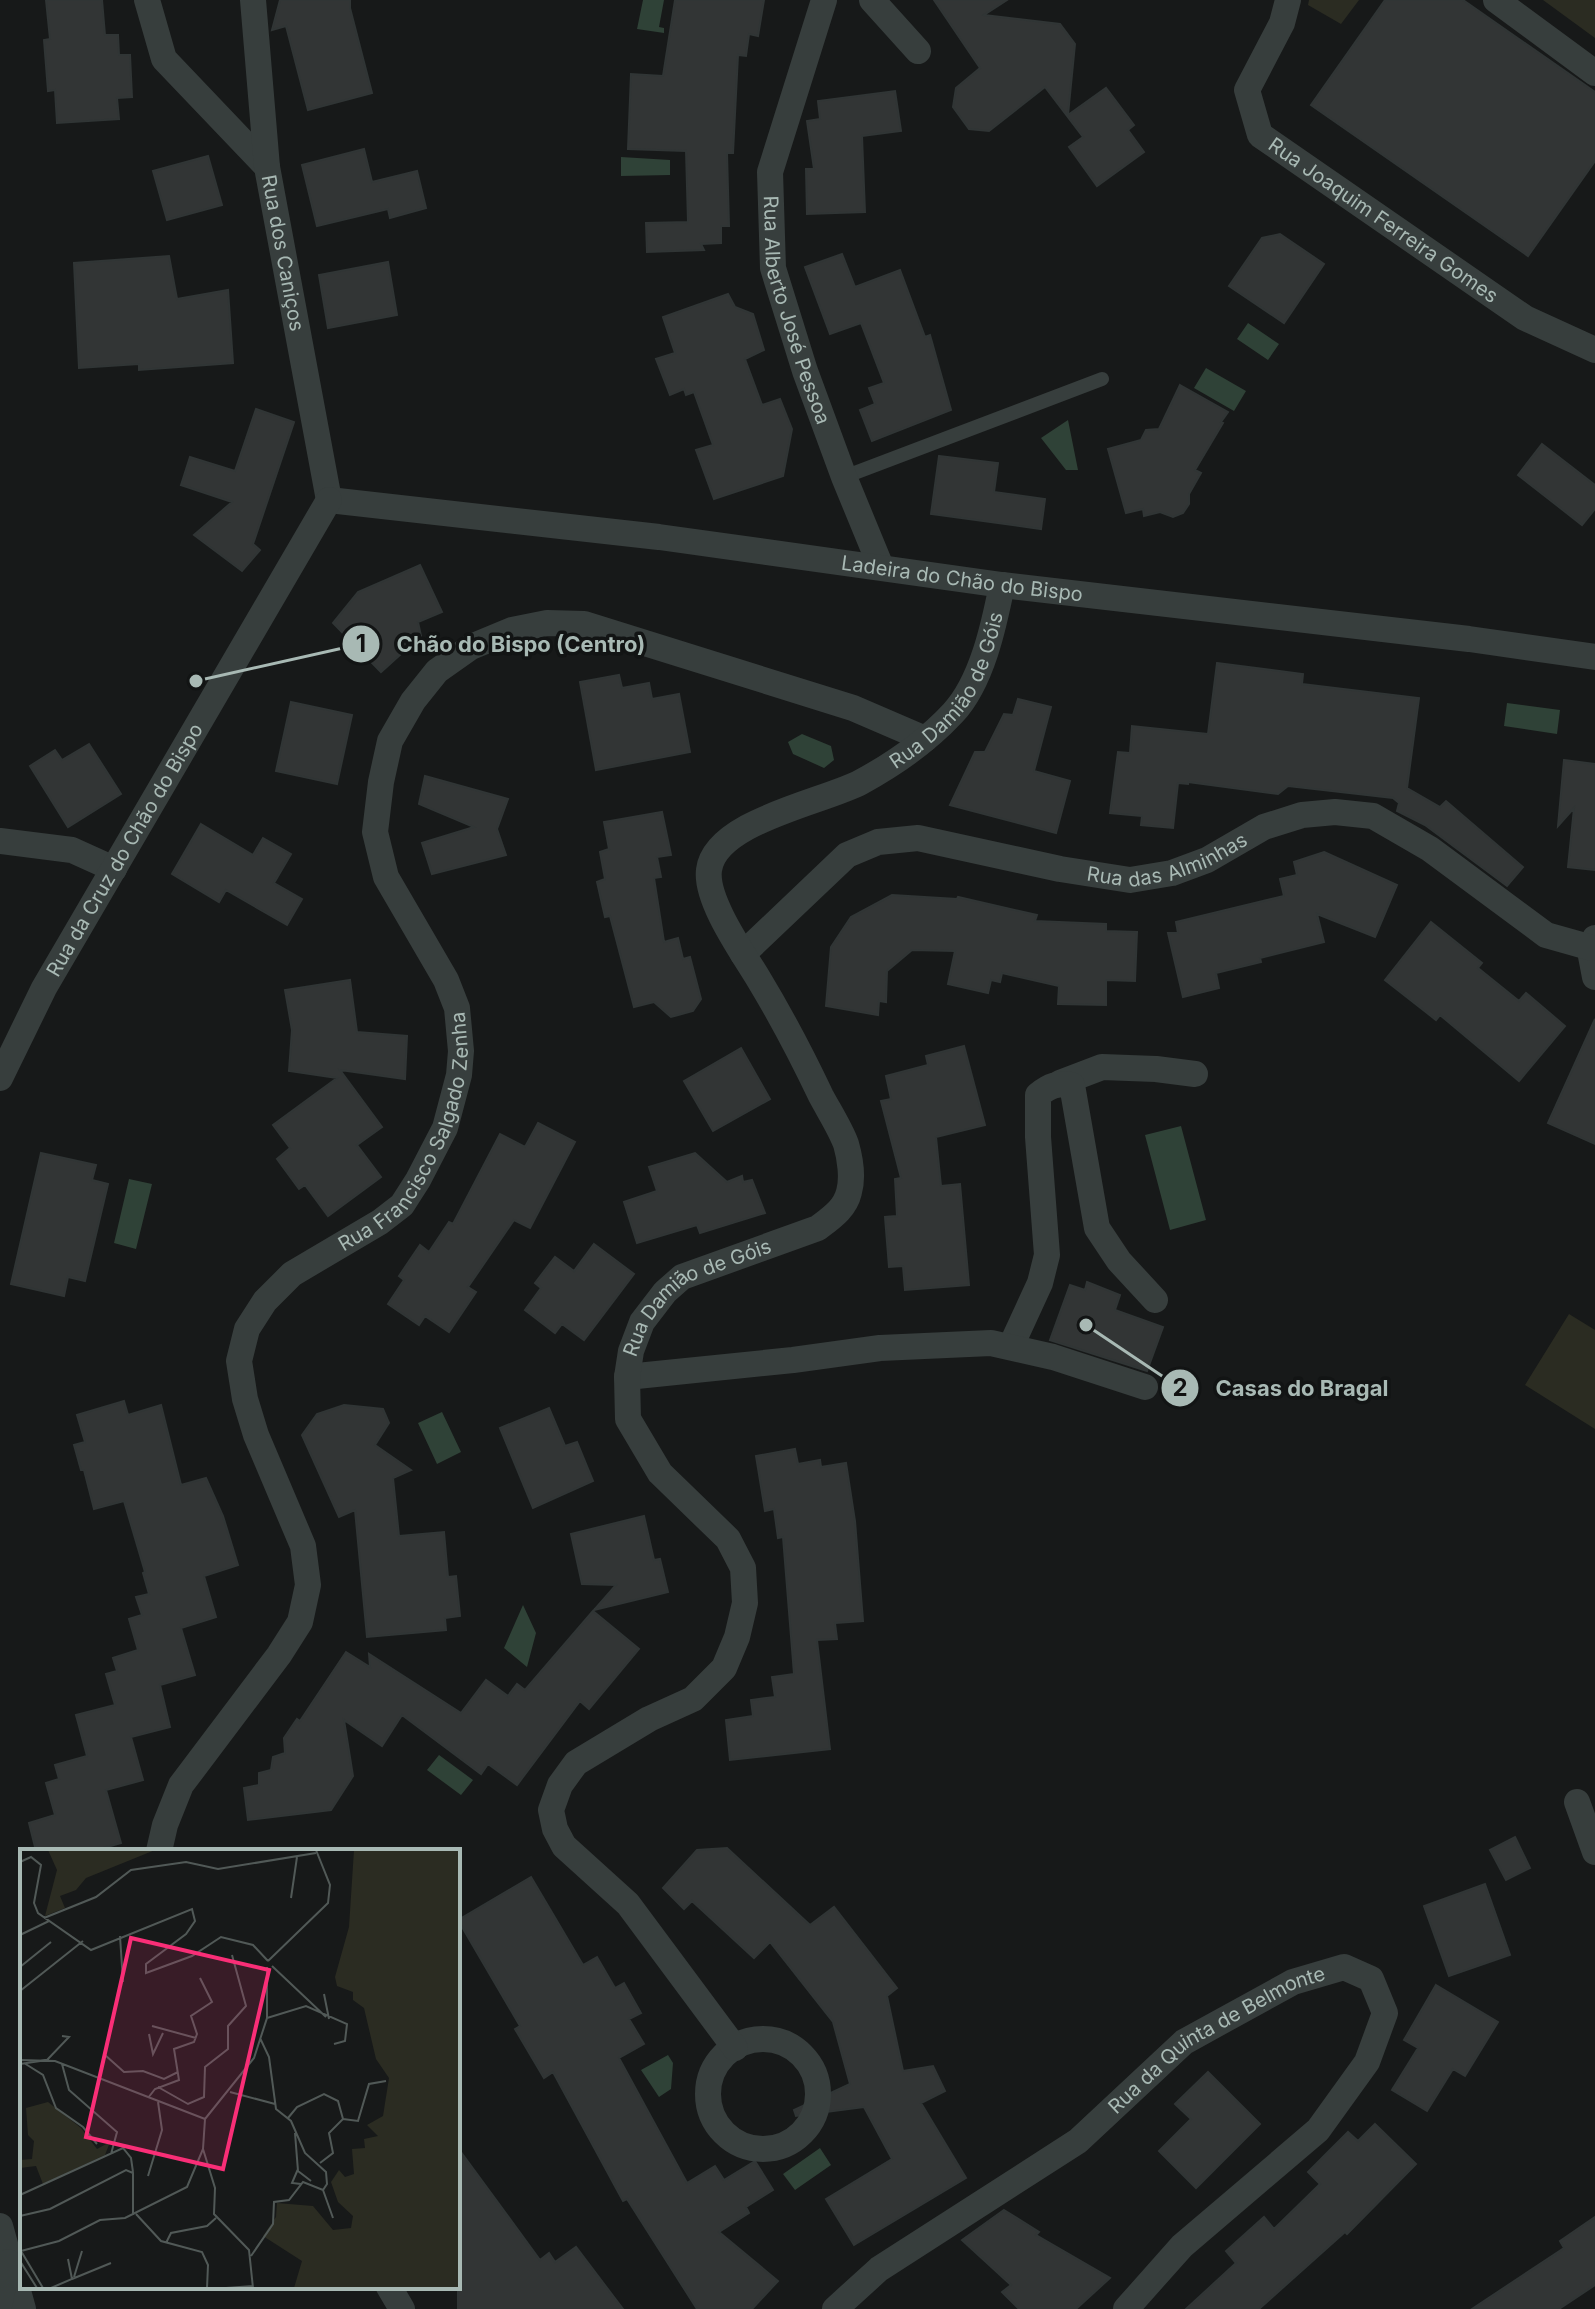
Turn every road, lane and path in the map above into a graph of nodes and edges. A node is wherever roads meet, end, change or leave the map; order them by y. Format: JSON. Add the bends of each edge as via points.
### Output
{"nodes":[{"id":1,"x":147,"y":0,"type":"edge"},
{"id":2,"x":253,"y":0,"type":"edge"},
{"id":3,"x":824,"y":0,"type":"edge"},
{"id":4,"x":872,"y":0,"type":"edge"},
{"id":5,"x":1288,"y":0,"type":"edge"},
{"id":6,"x":1496,"y":0,"type":"edge"},
{"id":7,"x":918,"y":51,"type":"dead end"},
{"id":8,"x":1595,"y":73,"type":"edge"},
{"id":9,"x":267,"y":167,"type":"junction"},
{"id":10,"x":1595,"y":350,"type":"edge"},
{"id":11,"x":1102,"y":379,"type":"dead end"},
{"id":12,"x":844,"y":477,"type":"junction"},
{"id":13,"x":329,"y":500,"type":"junction"},
{"id":14,"x":881,"y":567,"type":"junction"},
{"id":15,"x":1002,"y":585,"type":"junction"},
{"id":16,"x":1595,"y":657,"type":"edge"},
{"id":17,"x":925,"y":739,"type":"junction"},
{"id":18,"x":0,"y":841,"type":"edge"},
{"id":19,"x":114,"y":869,"type":"junction"},
{"id":20,"x":1594,"y":943,"type":"edge"},
{"id":21,"x":743,"y":954,"type":"junction"},
{"id":22,"x":1595,"y":977,"type":"edge"},
{"id":23,"x":1195,"y":1074,"type":"dead end"},
{"id":24,"x":0,"y":1078,"type":"edge"},
{"id":25,"x":1060,"y":1083,"type":"junction"},
{"id":26,"x":1155,"y":1300,"type":"dead end"},
{"id":27,"x":1011,"y":1346,"type":"junction"},
{"id":28,"x":627,"y":1377,"type":"junction"},
{"id":29,"x":1145,"y":1387,"type":"dead end"},
{"id":30,"x":1577,"y":1802,"type":"dead end"},
{"id":31,"x":159,"y":1849,"type":"edge"},
{"id":32,"x":1595,"y":1852,"type":"edge"},
{"id":33,"x":735,"y":2048,"type":"junction"},
{"id":34,"x":0,"y":2226,"type":"edge"},
{"id":35,"x":9,"y":2259,"type":"junction"},
{"id":36,"x":390,"y":2289,"type":"edge"},
{"id":37,"x":0,"y":2302,"type":"edge"},
{"id":38,"x":23,"y":2309,"type":"edge"},
{"id":39,"x":402,"y":2309,"type":"edge"},
{"id":40,"x":835,"y":2309,"type":"edge"},
{"id":41,"x":1126,"y":2309,"type":"edge"}],
"edges":[{"from":1,"to":9,"type":"street","name":"Rua dos Caniços","via":[[164,59]]},
{"from":2,"to":9,"type":"street"},
{"from":3,"to":12,"type":"street","name":"Rua Alberto José Pessoa","via":[[770,172],[773,268]]},
{"from":4,"to":7,"type":"street"},
{"from":5,"to":10,"type":"street","name":"Rua Joaquim Ferreira Gomes","via":[[1282,23],[1247,90],[1260,135],[1525,318]]},
{"from":6,"to":8,"type":"street"},
{"from":9,"to":13,"type":"street","name":"Rua dos Caniços"},
{"from":11,"to":12,"type":"lane"},
{"from":12,"to":14,"type":"street","name":"Rua Alberto José Pessoa"},
{"from":13,"to":14,"type":"street","name":"Ladeira do Chão do Bispo"},
{"from":13,"to":19,"type":"street","name":"Rua da Cruz do Chão do Bispo"},
{"from":14,"to":15,"type":"street","name":"Ladeira do Chão do Bispo"},
{"from":15,"to":16,"type":"street","name":"Ladeira do Chão do Bispo"},
{"from":15,"to":17,"type":"street","name":"Rua Damião de Góis","via":[[992,635],[973,681],[955,711]]},
{"from":17,"to":21,"type":"street","name":"Rua Damião de Góis","via":[[858,784],[760,820],[714,854],[710,884]]},
{"from":17,"to":31,"type":"street","name":"Rua Francisco Salgado Zenha","via":[[853,708],[584,624],[547,623],[512,630],[471,647],[437,671],[413,701],[390,741],[375,832],[386,877],[457,1008],[459,1075],[445,1128],[402,1205],[292,1274],[247,1329],[239,1361],[245,1399],[303,1546],[308,1585],[300,1622],[181,1785]]},
{"from":18,"to":19,"type":"street","via":[[72,850]]},
{"from":19,"to":24,"type":"street","name":"Rua da Cruz do Chão do Bispo","via":[[44,988]]},
{"from":20,"to":21,"type":"street","name":"Rua das Alminhas","via":[[1546,935],[1430,849],[1373,816],[1335,812],[1264,827],[1207,860],[1130,880],[918,838],[878,842],[847,855]]},
{"from":20,"to":22,"type":"street","name":"Rua das Alminhas"},
{"from":21,"to":28,"type":"street","name":"Rua Damião de Góis","via":[[846,1145],[849,1193],[837,1214],[818,1228],[682,1277],[642,1322]]},
{"from":23,"to":25,"type":"street","via":[[1102,1067]]},
{"from":25,"to":26,"type":"street","via":[[1072,1085],[1097,1228]]},
{"from":25,"to":27,"type":"street","via":[[1038,1095],[1047,1255]]},
{"from":27,"to":28,"type":"street","via":[[965,1342],[880,1348]]},
{"from":27,"to":29,"type":"street"},
{"from":28,"to":33,"type":"street","name":"Rua Damião de Góis","via":[[628,1419],[660,1473],[728,1539],[743,1568],[745,1603],[724,1668],[693,1699],[576,1763],[551,1810],[564,1846],[628,1904]]},
{"from":30,"to":32,"type":"street"},
{"from":33,"to":33,"type":"street","via":[[714,2070],[708,2089],[717,2125],[745,2146],[783,2146],[812,2121],[818,2103],[811,2066],[781,2042],[762,2039]]},
{"from":34,"to":35,"type":"street"},
{"from":35,"to":37,"type":"street"},
{"from":35,"to":38,"type":"street"},
{"from":36,"to":39,"type":"street"},
{"from":40,"to":41,"type":"street","name":"Rua da Quinta de Belmonte","via":[[879,2269],[1078,2141],[1184,2042],[1293,1982],[1344,1967],[1371,1979],[1385,2013],[1367,2062],[1318,2130],[1182,2246]]}]}
